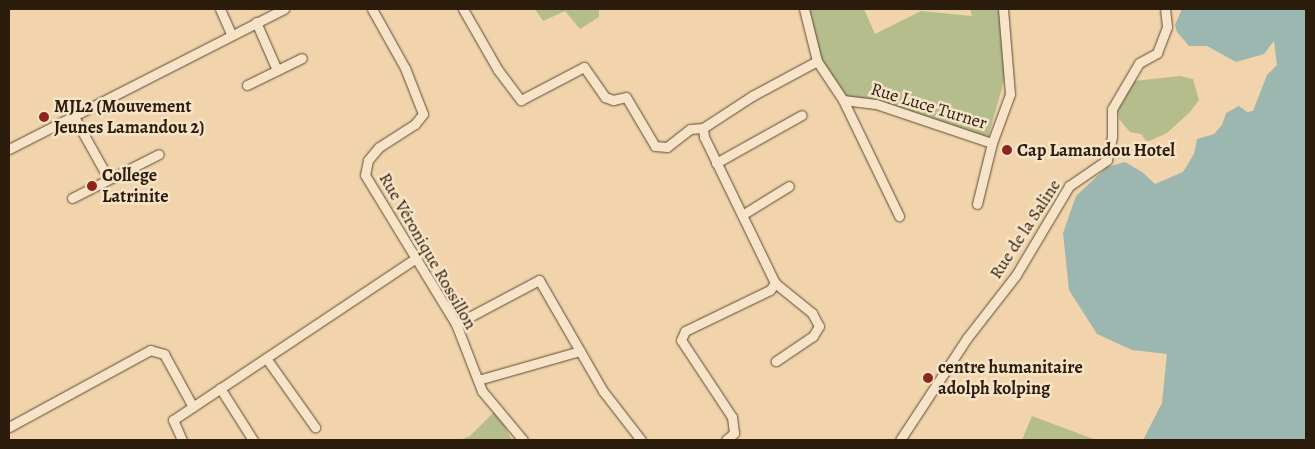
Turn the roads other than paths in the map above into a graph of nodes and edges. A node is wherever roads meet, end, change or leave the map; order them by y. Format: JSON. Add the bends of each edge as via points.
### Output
{"nodes":[{"id":1,"x":220,"y":9,"type":"edge"},
{"id":2,"x":284,"y":9,"type":"edge"},
{"id":3,"x":372,"y":9,"type":"edge"},
{"id":4,"x":463,"y":9,"type":"edge"},
{"id":5,"x":804,"y":9,"type":"edge"},
{"id":6,"x":1003,"y":9,"type":"edge"},
{"id":7,"x":1165,"y":9,"type":"edge"},
{"id":8,"x":256,"y":22,"type":"junction"},
{"id":9,"x":231,"y":34,"type":"junction"},
{"id":10,"x":302,"y":58,"type":"dead end"},
{"id":11,"x":817,"y":61,"type":"junction"},
{"id":12,"x":277,"y":70,"type":"junction"},
{"id":13,"x":246,"y":85,"type":"dead end"},
{"id":14,"x":843,"y":100,"type":"junction"},
{"id":15,"x":73,"y":115,"type":"junction"},
{"id":16,"x":802,"y":115,"type":"dead end"},
{"id":17,"x":703,"y":128,"type":"junction"},
{"id":18,"x":992,"y":142,"type":"junction"},
{"id":19,"x":9,"y":149,"type":"edge"},
{"id":20,"x":159,"y":154,"type":"dead end"},
{"id":21,"x":716,"y":163,"type":"junction"},
{"id":22,"x":108,"y":178,"type":"junction"},
{"id":23,"x":789,"y":186,"type":"dead end"},
{"id":24,"x":72,"y":198,"type":"dead end"},
{"id":25,"x":977,"y":204,"type":"dead end"},
{"id":26,"x":742,"y":215,"type":"junction"},
{"id":27,"x":899,"y":216,"type":"dead end"},
{"id":28,"x":417,"y":257,"type":"junction"},
{"id":29,"x":775,"y":283,"type":"junction"},
{"id":30,"x":456,"y":324,"type":"junction"},
{"id":31,"x":580,"y":351,"type":"junction"},
{"id":32,"x":266,"y":358,"type":"junction"},
{"id":33,"x":776,"y":361,"type":"dead end"},
{"id":34,"x":478,"y":380,"type":"junction"},
{"id":35,"x":220,"y":388,"type":"junction"},
{"id":36,"x":193,"y":406,"type":"junction"},
{"id":37,"x":9,"y":427,"type":"edge"},
{"id":38,"x":315,"y":427,"type":"dead end"},
{"id":39,"x":182,"y":440,"type":"edge"},
{"id":40,"x":253,"y":440,"type":"edge"},
{"id":41,"x":523,"y":440,"type":"edge"},
{"id":42,"x":641,"y":440,"type":"edge"},
{"id":43,"x":726,"y":440,"type":"edge"},
{"id":44,"x":900,"y":440,"type":"edge"}],
"edges":[{"from":1,"to":9,"type":"street"},
{"from":2,"to":8,"type":"street"},
{"from":3,"to":28,"type":"street","name":"Rue Véronique Rossillon","via":[[404,68],[423,114],[415,124],[379,147],[368,160],[365,175]]},
{"from":4,"to":17,"type":"street","via":[[498,70],[521,100],[584,66],[606,97],[613,100],[626,98],[655,146],[667,147],[690,129]]},
{"from":5,"to":11,"type":"street","name":"Rue Luce Turner"},
{"from":6,"to":18,"type":"street","via":[[1010,94]]},
{"from":7,"to":44,"type":"street","name":"Rue de la Saline","via":[[1167,27],[1157,53],[1139,63],[1112,109],[1112,137],[1107,160],[1069,186],[1016,275],[967,338]]},
{"from":8,"to":9,"type":"street"},
{"from":8,"to":12,"type":"street"},
{"from":9,"to":15,"type":"street"},
{"from":10,"to":12,"type":"street"},
{"from":11,"to":14,"type":"street","name":"Rue Luce Turner"},
{"from":11,"to":17,"type":"street","via":[[752,96]]},
{"from":12,"to":13,"type":"street"},
{"from":14,"to":18,"type":"street","name":"Rue Luce Turner","via":[[876,104]]},
{"from":14,"to":27,"type":"street"},
{"from":15,"to":19,"type":"street"},
{"from":15,"to":22,"type":"street"},
{"from":16,"to":21,"type":"street"},
{"from":17,"to":21,"type":"street"},
{"from":18,"to":25,"type":"street"},
{"from":20,"to":22,"type":"street"},
{"from":21,"to":26,"type":"street"},
{"from":22,"to":24,"type":"street"},
{"from":23,"to":26,"type":"street"},
{"from":26,"to":29,"type":"street"},
{"from":28,"to":30,"type":"street","name":"Rue Véronique Rossillon"},
{"from":28,"to":32,"type":"street"},
{"from":29,"to":33,"type":"street","via":[[812,313],[819,326],[813,336]]},
{"from":29,"to":43,"type":"street","via":[[770,290],[684,331],[681,340],[732,417],[734,433]]},
{"from":30,"to":31,"type":"street","via":[[539,280]]},
{"from":30,"to":34,"type":"street","name":"Rue Véronique Rossillon"},
{"from":31,"to":34,"type":"street"},
{"from":31,"to":42,"type":"street","via":[[603,391]]},
{"from":32,"to":35,"type":"street"},
{"from":32,"to":38,"type":"street"},
{"from":34,"to":41,"type":"street","name":"Rue Véronique Rossillon","via":[[492,404]]},
{"from":35,"to":36,"type":"street"},
{"from":35,"to":40,"type":"street"},
{"from":36,"to":37,"type":"street","via":[[164,354],[150,350]]},
{"from":36,"to":39,"type":"street","via":[[173,420]]}]}
